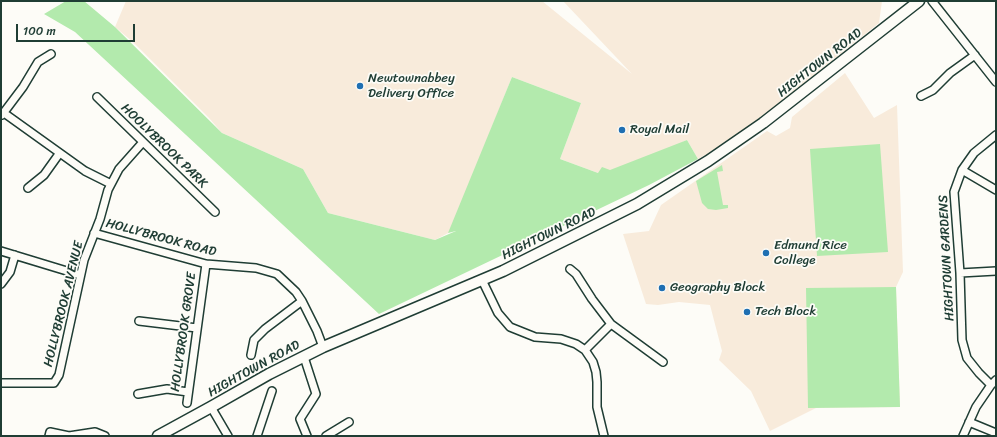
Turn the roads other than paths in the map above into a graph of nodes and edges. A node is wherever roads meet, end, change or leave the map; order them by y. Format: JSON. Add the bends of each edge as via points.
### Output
{"nodes":[{"id":1,"x":919,"y":1,"type":"edge"},
{"id":2,"x":932,"y":1,"type":"edge"},
{"id":3,"x":51,"y":54,"type":"dead end"},
{"id":4,"x":975,"y":56,"type":"junction"},
{"id":5,"x":996,"y":82,"type":"edge"},
{"id":6,"x":921,"y":96,"type":"dead end"},
{"id":7,"x":97,"y":97,"type":"dead end"},
{"id":8,"x":2,"y":115,"type":"edge"},
{"id":9,"x":996,"y":135,"type":"edge"},
{"id":10,"x":143,"y":142,"type":"junction"},
{"id":11,"x":59,"y":154,"type":"junction"},
{"id":12,"x":962,"y":170,"type":"junction"},
{"id":13,"x":111,"y":184,"type":"junction"},
{"id":14,"x":28,"y":188,"type":"dead end"},
{"id":15,"x":996,"y":190,"type":"edge"},
{"id":16,"x":215,"y":212,"type":"dead end"},
{"id":17,"x":94,"y":233,"type":"junction"},
{"id":18,"x":1,"y":251,"type":"edge"},
{"id":19,"x":15,"y":255,"type":"junction"},
{"id":20,"x":206,"y":264,"type":"junction"},
{"id":21,"x":570,"y":269,"type":"dead end"},
{"id":22,"x":996,"y":271,"type":"edge"},
{"id":23,"x":960,"y":273,"type":"junction"},
{"id":24,"x":80,"y":276,"type":"junction"},
{"id":25,"x":482,"y":280,"type":"junction"},
{"id":26,"x":1,"y":284,"type":"edge"},
{"id":27,"x":302,"y":301,"type":"junction"},
{"id":28,"x":139,"y":320,"type":"dead end"},
{"id":29,"x":611,"y":324,"type":"junction"},
{"id":30,"x":197,"y":328,"type":"junction"},
{"id":31,"x":323,"y":347,"type":"junction"},
{"id":32,"x":585,"y":350,"type":"junction"},
{"id":33,"x":251,"y":355,"type":"dead end"},
{"id":34,"x":304,"y":356,"type":"junction"},
{"id":35,"x":663,"y":362,"type":"dead end"},
{"id":36,"x":994,"y":382,"type":"edge"},
{"id":37,"x":1,"y":383,"type":"edge"},
{"id":38,"x":272,"y":391,"type":"dead end"},
{"id":39,"x":188,"y":392,"type":"junction"},
{"id":40,"x":138,"y":394,"type":"dead end"},
{"id":41,"x":187,"y":403,"type":"dead end"},
{"id":42,"x":211,"y":407,"type":"junction"},
{"id":43,"x":349,"y":422,"type":"dead end"},
{"id":44,"x":969,"y":422,"type":"junction"},
{"id":45,"x":996,"y":433,"type":"edge"},
{"id":46,"x":49,"y":436,"type":"edge"},
{"id":47,"x":104,"y":436,"type":"edge"},
{"id":48,"x":158,"y":436,"type":"edge"},
{"id":49,"x":228,"y":436,"type":"edge"},
{"id":50,"x":257,"y":436,"type":"edge"},
{"id":51,"x":307,"y":436,"type":"edge"},
{"id":52,"x":326,"y":436,"type":"edge"},
{"id":53,"x":604,"y":436,"type":"edge"},
{"id":54,"x":963,"y":436,"type":"edge"}],
"edges":[{"from":1,"to":25,"type":"main road","name":"HIGHTOWN ROAD","via":[[764,123],[707,162],[637,204]]},
{"from":2,"to":4,"type":"street"},
{"from":3,"to":8,"type":"street","via":[[38,62]]},
{"from":4,"to":5,"type":"street"},
{"from":4,"to":6,"type":"street","via":[[950,73],[933,90]]},
{"from":7,"to":10,"type":"street","name":"HOOLYBROOK PARK"},
{"from":8,"to":11,"type":"street"},
{"from":9,"to":12,"type":"street","name":"HIGHTOWN GARDENS","via":[[974,154]]},
{"from":10,"to":13,"type":"street","name":"HOLLYBROOK AVENUE","via":[[119,168]]},
{"from":10,"to":16,"type":"street","name":"HOOLYBROOK PARK"},
{"from":11,"to":13,"type":"street"},
{"from":11,"to":14,"type":"street","via":[[44,175]]},
{"from":12,"to":15,"type":"street"},
{"from":12,"to":23,"type":"street","name":"HIGHTOWN GARDENS","via":[[954,192]]},
{"from":13,"to":17,"type":"street","name":"HOLLYBROOK AVENUE"},
{"from":17,"to":20,"type":"street","name":"HOLLYBROOK ROAD"},
{"from":17,"to":24,"type":"street","name":"HOLLYBROOK AVENUE"},
{"from":18,"to":19,"type":"street"},
{"from":19,"to":24,"type":"street"},
{"from":19,"to":26,"type":"street","via":[[10,272]]},
{"from":20,"to":27,"type":"street","name":"HOLLYBROOK ROAD","via":[[256,268],[278,274]]},
{"from":20,"to":30,"type":"street","name":"HOLLYBROOK GROVE"},
{"from":21,"to":29,"type":"street"},
{"from":22,"to":23,"type":"street"},
{"from":23,"to":36,"type":"street","name":"HIGHTOWN GARDENS","via":[[962,340],[967,358],[979,374]]},
{"from":24,"to":37,"type":"street","name":"HOLLYBROOK AVENUE","via":[[59,375],[54,383]]},
{"from":25,"to":31,"type":"main road","name":"HIGHTOWN ROAD"},
{"from":25,"to":32,"type":"street","via":[[498,313],[510,327],[535,337],[561,339]]},
{"from":27,"to":31,"type":"street","name":"HOLLYBROOK ROAD"},
{"from":27,"to":33,"type":"street","via":[[254,340]]},
{"from":28,"to":30,"type":"street"},
{"from":29,"to":32,"type":"street"},
{"from":29,"to":35,"type":"street"},
{"from":30,"to":39,"type":"street","name":"HOLLYBROOK GROVE"},
{"from":31,"to":34,"type":"main road","name":"HIGHTOWN ROAD"},
{"from":32,"to":53,"type":"street","via":[[596,372],[597,407]]},
{"from":34,"to":42,"type":"main road","name":"HIGHTOWN ROAD"},
{"from":34,"to":51,"type":"street","via":[[316,394],[300,419]]},
{"from":36,"to":44,"type":"street","via":[[976,407]]},
{"from":38,"to":50,"type":"street"},
{"from":39,"to":40,"type":"street","via":[[167,389]]},
{"from":39,"to":41,"type":"street","name":"HOLLYBROOK GROVE"},
{"from":42,"to":48,"type":"main road","name":"HIGHTOWN ROAD"},
{"from":42,"to":49,"type":"street"},
{"from":43,"to":52,"type":"street"},
{"from":44,"to":45,"type":"street"},
{"from":44,"to":54,"type":"street"},
{"from":46,"to":47,"type":"street","via":[[50,432],[69,436],[95,432]]}]}
